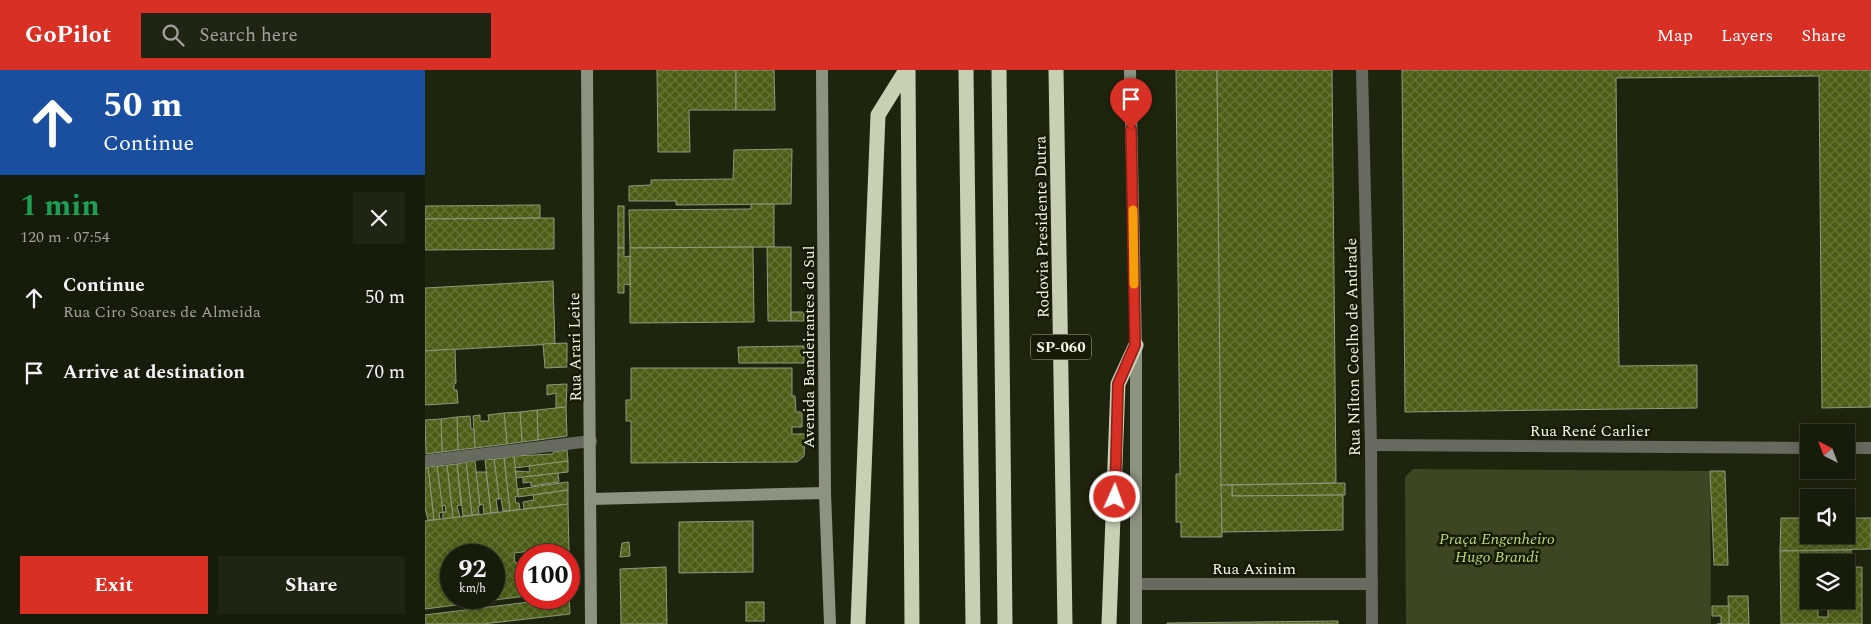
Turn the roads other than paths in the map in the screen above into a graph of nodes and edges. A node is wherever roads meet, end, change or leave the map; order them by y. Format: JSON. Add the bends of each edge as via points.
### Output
{"nodes":[{"id":1,"x":587,"y":70,"type":"edge"},
{"id":2,"x":822,"y":70,"type":"edge"},
{"id":3,"x":907,"y":70,"type":"edge"},
{"id":4,"x":966,"y":70,"type":"edge"},
{"id":5,"x":999,"y":70,"type":"edge"},
{"id":6,"x":1056,"y":70,"type":"edge"},
{"id":7,"x":1130,"y":70,"type":"edge"},
{"id":8,"x":1362,"y":70,"type":"edge"},
{"id":9,"x":1135,"y":345,"type":"junction"},
{"id":10,"x":591,"y":441,"type":"junction"},
{"id":11,"x":1371,"y":445,"type":"junction"},
{"id":12,"x":1800,"y":448,"type":"edge"},
{"id":13,"x":1855,"y":448,"type":"edge"},
{"id":14,"x":1871,"y":448,"type":"edge"},
{"id":15,"x":425,"y":461,"type":"edge"},
{"id":16,"x":825,"y":493,"type":"junction"},
{"id":17,"x":591,"y":499,"type":"junction"},
{"id":18,"x":1135,"y":584,"type":"junction"},
{"id":19,"x":1372,"y":584,"type":"junction"},
{"id":20,"x":591,"y":624,"type":"edge"},
{"id":21,"x":830,"y":624,"type":"edge"},
{"id":22,"x":858,"y":624,"type":"edge"},
{"id":23,"x":913,"y":624,"type":"edge"},
{"id":24,"x":973,"y":624,"type":"edge"},
{"id":25,"x":1005,"y":624,"type":"edge"},
{"id":26,"x":1065,"y":624,"type":"edge"},
{"id":27,"x":1109,"y":624,"type":"edge"},
{"id":28,"x":1136,"y":624,"type":"edge"},
{"id":29,"x":1372,"y":624,"type":"edge"}],
"edges":[{"from":1,"to":10,"type":"street","name":"Rua Arari Leite"},
{"from":2,"to":16,"type":"street","name":"Avenida Bandeirantes do Sul"},
{"from":3,"to":22,"type":"highway","via":[[878,115]]},
{"from":3,"to":23,"type":"highway"},
{"from":4,"to":24,"type":"highway"},
{"from":5,"to":25,"type":"highway"},
{"from":6,"to":26,"type":"highway","name":"Rodovia Presidente Dutra","number":"SP-060"},
{"from":7,"to":9,"type":"street"},
{"from":8,"to":11,"type":"street","name":"Rua Nílton Coelho de Andrade"},
{"from":9,"to":18,"type":"street"},
{"from":9,"to":27,"type":"highway","via":[[1118,384]]},
{"from":10,"to":15,"type":"street"},
{"from":10,"to":17,"type":"street","name":"Rua Arari Leite"},
{"from":11,"to":12,"type":"street","name":"Rua René Carlier"},
{"from":11,"to":19,"type":"street","name":"Rua Nílton Coelho de Andrade"},
{"from":13,"to":14,"type":"street"},
{"from":16,"to":17,"type":"street"},
{"from":16,"to":21,"type":"street","name":"Avenida Bandeirantes do Sul"},
{"from":17,"to":20,"type":"street","name":"Rua Arari Leite"},
{"from":18,"to":19,"type":"street","name":"Rua Axinim"},
{"from":18,"to":28,"type":"street"},
{"from":19,"to":29,"type":"street","name":"Rua Nílton Coelho de Andrade"}]}
